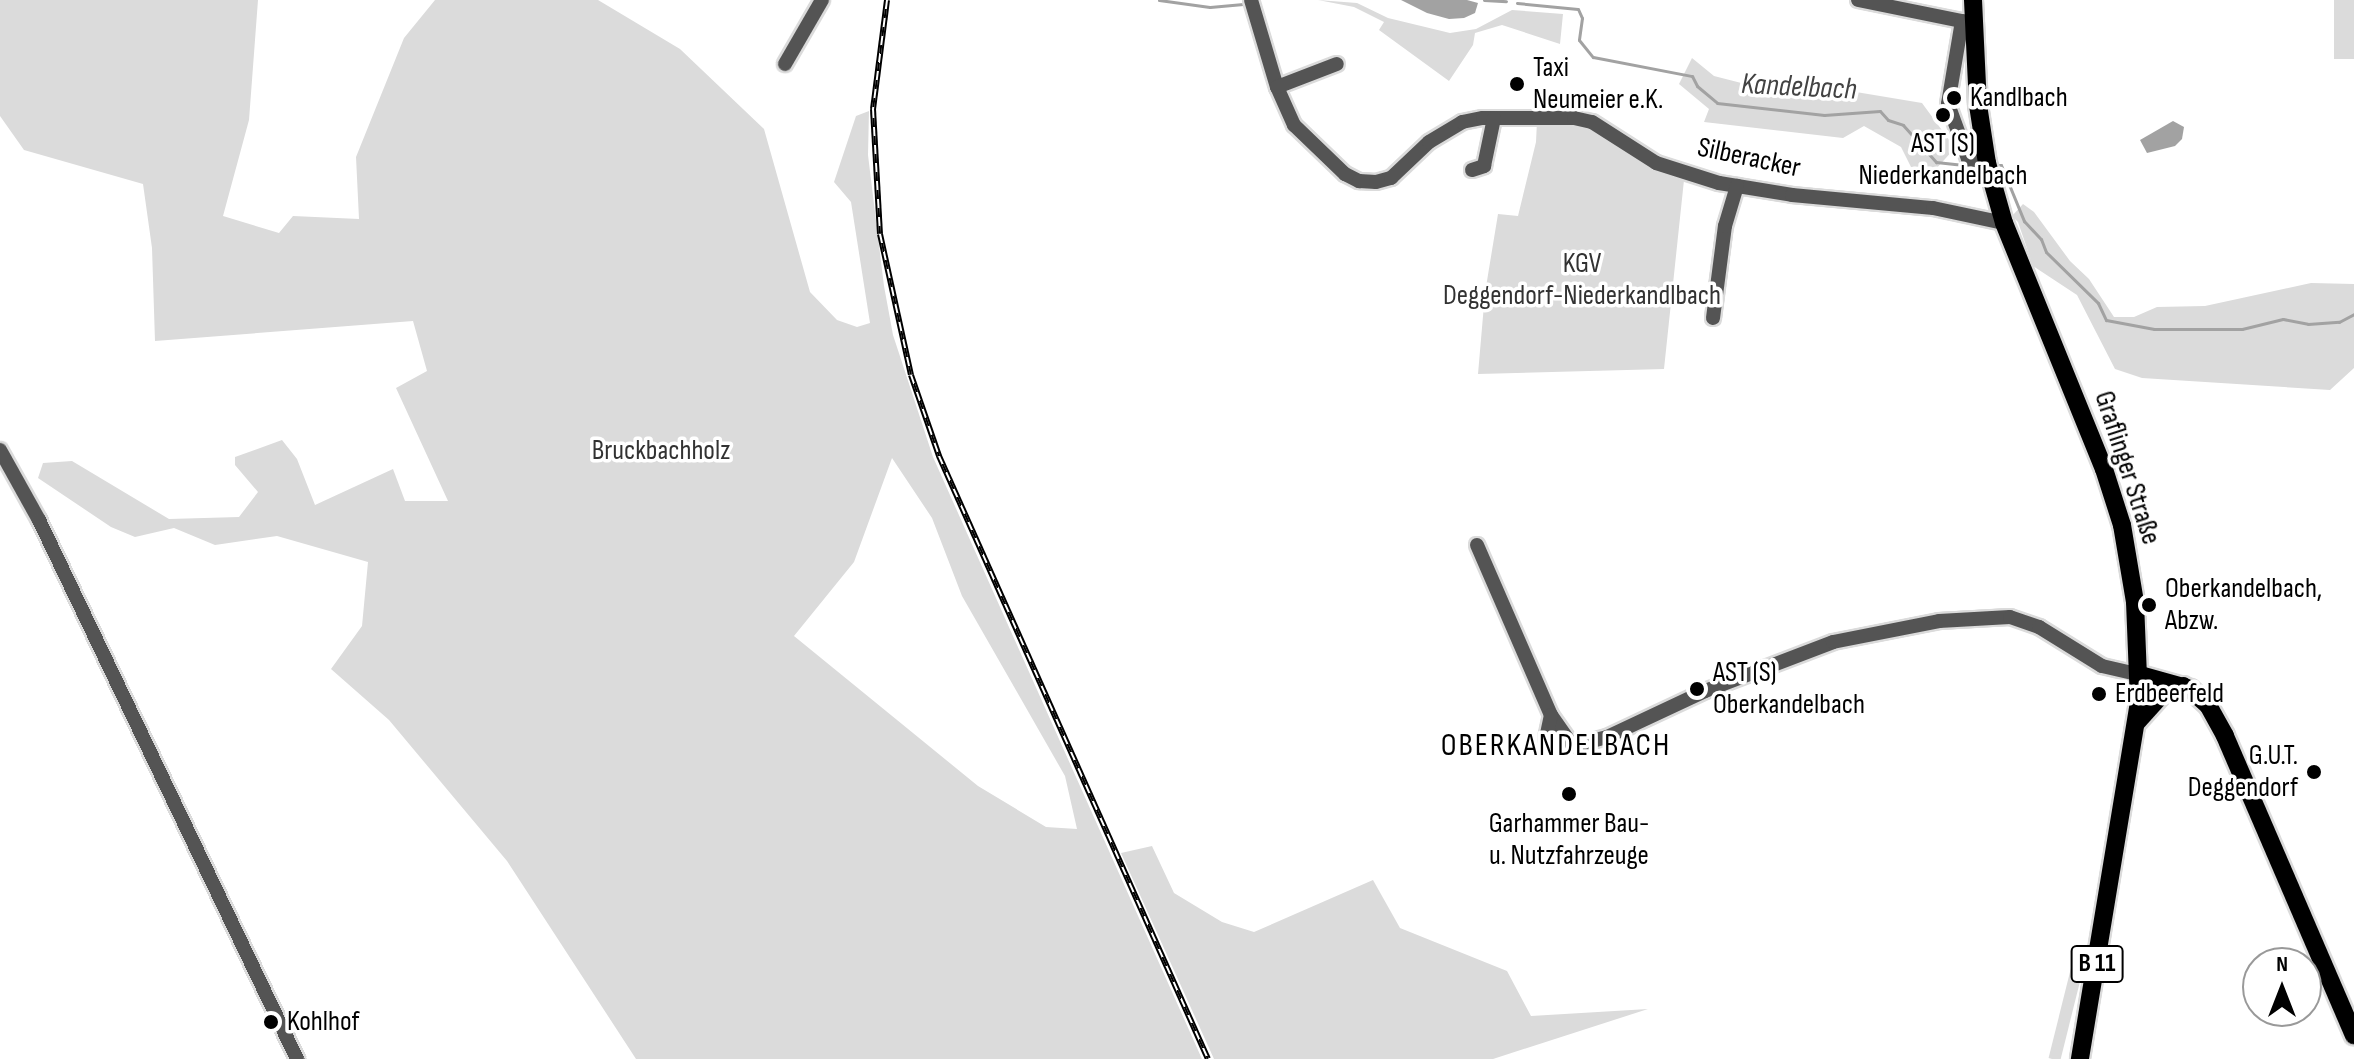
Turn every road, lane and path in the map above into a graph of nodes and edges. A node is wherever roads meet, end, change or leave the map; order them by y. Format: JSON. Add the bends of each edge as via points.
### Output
{"nodes":[{"id":1,"x":822,"y":0,"type":"edge"},
{"id":2,"x":1251,"y":0,"type":"edge"},
{"id":3,"x":1973,"y":0,"type":"edge"},
{"id":4,"x":1864,"y":1,"type":"edge"},
{"id":5,"x":1967,"y":22,"type":"junction"},
{"id":6,"x":785,"y":64,"type":"dead end"},
{"id":7,"x":1337,"y":64,"type":"dead end"},
{"id":8,"x":1277,"y":87,"type":"junction"},
{"id":9,"x":1494,"y":118,"type":"junction"},
{"id":10,"x":1987,"y":163,"type":"junction"},
{"id":11,"x":1472,"y":170,"type":"dead end"},
{"id":12,"x":1737,"y":186,"type":"junction"},
{"id":13,"x":2004,"y":223,"type":"junction"},
{"id":14,"x":1713,"y":318,"type":"dead end"},
{"id":15,"x":3,"y":460,"type":"edge"},
{"id":16,"x":1477,"y":545,"type":"dead end"},
{"id":17,"x":2140,"y":675,"type":"junction"},
{"id":18,"x":2184,"y":686,"type":"junction"},
{"id":19,"x":2136,"y":724,"type":"junction"},
{"id":20,"x":2354,"y":1035,"type":"edge"},
{"id":21,"x":297,"y":1059,"type":"edge"},
{"id":22,"x":2080,"y":1059,"type":"edge"}],
"edges":[{"from":1,"to":6,"type":"street"},
{"from":2,"to":8,"type":"street","name":"Silberacker"},
{"from":3,"to":5,"type":"main road","name":"Graflinger Straße","number":"B 11"},
{"from":4,"to":5,"type":"street"},
{"from":5,"to":10,"type":"main road","name":"Graflinger Straße","number":"B 11"},
{"from":5,"to":10,"type":"street","via":[[1948,104],[1968,159]]},
{"from":7,"to":8,"type":"street"},
{"from":8,"to":9,"type":"street","name":"Silberacker","via":[[1285,111],[1305,139],[1359,181],[1391,178],[1446,130]]},
{"from":9,"to":11,"type":"street","via":[[1484,166]]},
{"from":9,"to":12,"type":"street","name":"Silberacker","via":[[1592,122],[1656,163]]},
{"from":10,"to":13,"type":"main road","name":"Graflinger Straße","number":"B 11"},
{"from":12,"to":13,"type":"street","name":"Silberacker","via":[[1933,208]]},
{"from":12,"to":14,"type":"street","via":[[1725,226]]},
{"from":13,"to":17,"type":"main road","name":"Graflinger Straße","number":"B 11","via":[[2122,525]]},
{"from":15,"to":21,"type":"street","via":[[46,533]]},
{"from":16,"to":17,"type":"street","via":[[1551,715],[1546,738],[1577,745],[1833,642],[1939,621],[2010,617],[2039,627],[2102,666]]},
{"from":17,"to":18,"type":"main road"},
{"from":17,"to":19,"type":"main road","number":"B 11"},
{"from":18,"to":19,"type":"main road","via":[[2162,694]]},
{"from":18,"to":20,"type":"main road","via":[[2208,705],[2225,736]]},
{"from":19,"to":22,"type":"main road","number":"B 11"}]}
